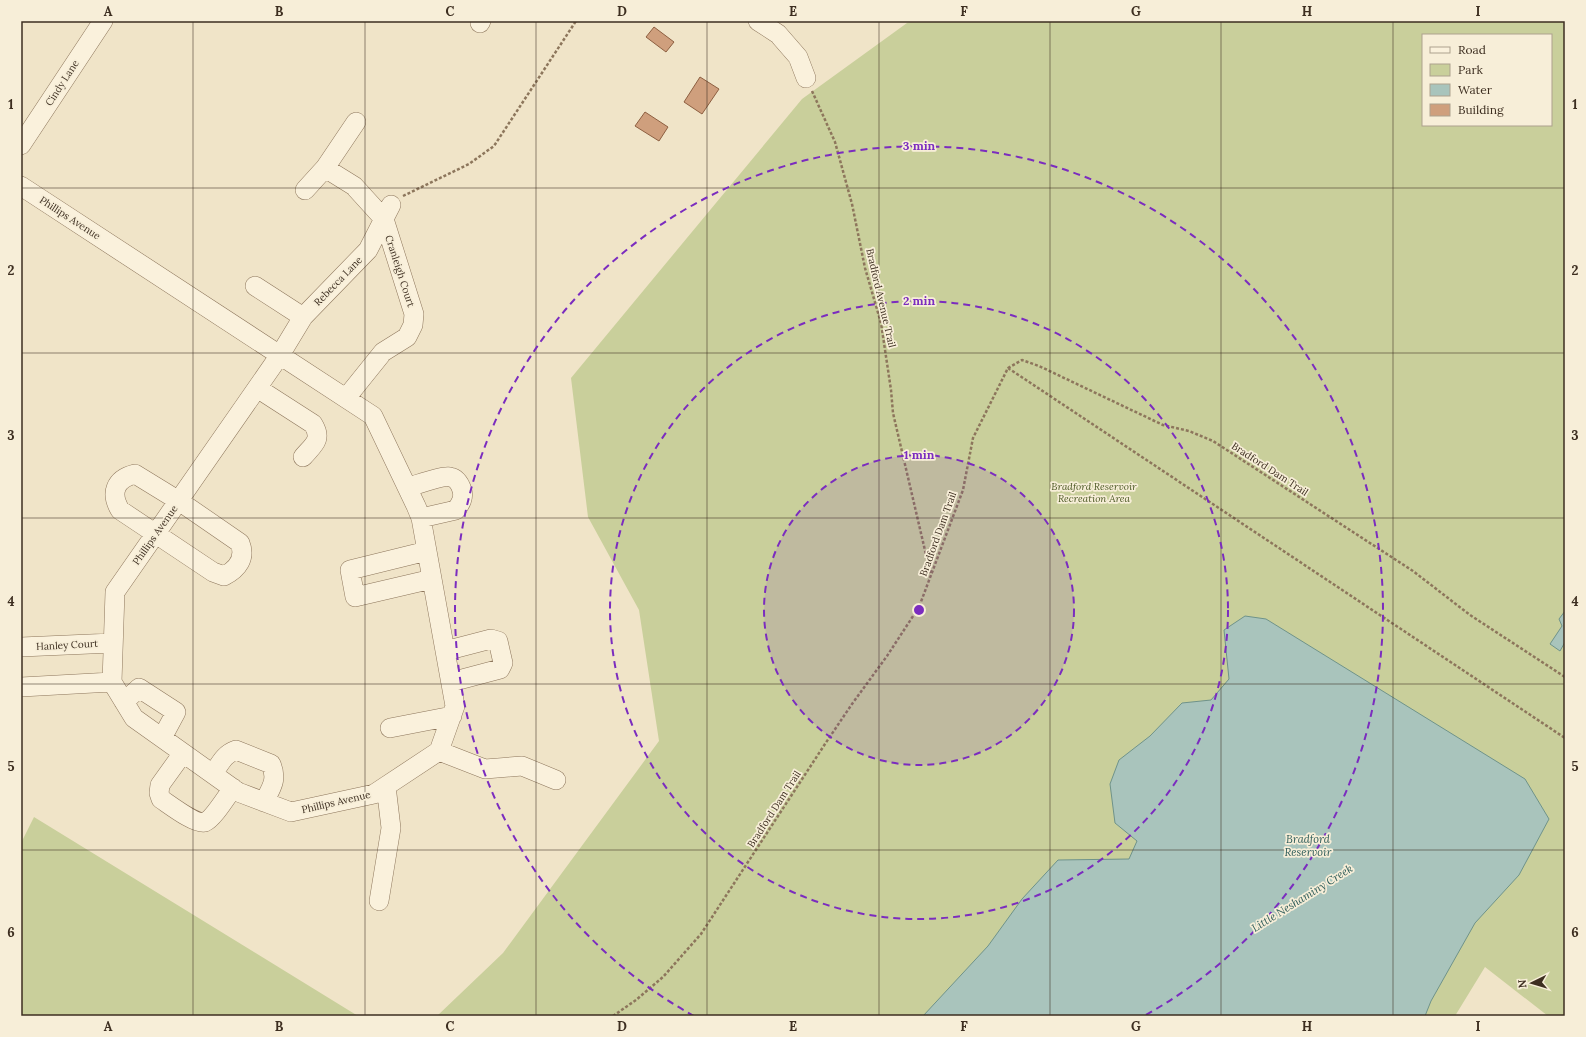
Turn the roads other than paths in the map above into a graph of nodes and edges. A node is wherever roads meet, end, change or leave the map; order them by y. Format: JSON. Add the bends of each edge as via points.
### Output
{"nodes":[{"id":1,"x":103,"y":21,"type":"edge"},
{"id":2,"x":758,"y":21,"type":"edge"},
{"id":3,"x":806,"y":78,"type":"road end"},
{"id":4,"x":356,"y":122,"type":"dead end"},
{"id":5,"x":21,"y":145,"type":"edge"},
{"id":6,"x":325,"y":168,"type":"junction"},
{"id":7,"x":21,"y":186,"type":"edge"},
{"id":8,"x":305,"y":190,"type":"dead end"},
{"id":9,"x":388,"y":212,"type":"junction"},
{"id":10,"x":255,"y":286,"type":"dead end"},
{"id":11,"x":303,"y":317,"type":"junction"},
{"id":12,"x":280,"y":355,"type":"junction"},
{"id":13,"x":257,"y":388,"type":"junction"},
{"id":14,"x":346,"y":398,"type":"junction"},
{"id":15,"x":303,"y":457,"type":"dead end"},
{"id":16,"x":408,"y":487,"type":"junction"},
{"id":17,"x":178,"y":501,"type":"junction"},
{"id":18,"x":421,"y":518,"type":"junction"},
{"id":19,"x":156,"y":533,"type":"junction"},
{"id":20,"x":427,"y":551,"type":"junction"},
{"id":21,"x":432,"y":579,"type":"junction"},
{"id":22,"x":113,"y":643,"type":"junction"},
{"id":23,"x":21,"y":647,"type":"edge"},
{"id":24,"x":445,"y":651,"type":"junction"},
{"id":25,"x":112,"y":682,"type":"junction"},
{"id":26,"x":451,"y":682,"type":"junction"},
{"id":27,"x":21,"y":687,"type":"edge"},
{"id":28,"x":124,"y":702,"type":"junction"},
{"id":29,"x":452,"y":716,"type":"junction"},
{"id":30,"x":390,"y":728,"type":"dead end"},
{"id":31,"x":162,"y":738,"type":"junction"},
{"id":32,"x":439,"y":751,"type":"junction"},
{"id":33,"x":183,"y":753,"type":"junction"},
{"id":34,"x":213,"y":774,"type":"junction"},
{"id":35,"x":556,"y":780,"type":"dead end"},
{"id":36,"x":386,"y":786,"type":"junction"},
{"id":37,"x":233,"y":788,"type":"junction"},
{"id":38,"x":264,"y":802,"type":"junction"},
{"id":39,"x":379,"y":901,"type":"dead end"}],
"edges":[{"from":1,"to":5,"type":"street","name":"Cindy Lane"},
{"from":2,"to":3,"type":"street","via":[[778,34],[798,56]]},
{"from":4,"to":6,"type":"street"},
{"from":6,"to":8,"type":"street"},
{"from":6,"to":9,"type":"street","name":"Cranleigh Court"},
{"from":7,"to":12,"type":"street","name":"Phillips Avenue"},
{"from":9,"to":11,"type":"street","name":"Rebecca Lane","via":[[368,250]]},
{"from":9,"to":14,"type":"street","name":"Cranleigh Court","via":[[414,314],[413,325],[407,337],[382,352]]},
{"from":10,"to":11,"type":"street"},
{"from":11,"to":12,"type":"street","name":"Rebecca Lane"},
{"from":12,"to":13,"type":"street","name":"Phillips Avenue"},
{"from":12,"to":14,"type":"street","name":"Phillips Avenue"},
{"from":13,"to":15,"type":"street","via":[[313,424],[318,432],[317,441]]},
{"from":13,"to":17,"type":"street","name":"Phillips Avenue"},
{"from":14,"to":16,"type":"street","name":"Phillips Avenue","via":[[373,416]]},
{"from":16,"to":18,"type":"street","name":"Phillips Avenue"},
{"from":16,"to":18,"type":"street","via":[[448,476],[455,478],[461,485],[463,495],[456,510]]},
{"from":17,"to":19,"type":"street","name":"Phillips Avenue"},
{"from":17,"to":19,"type":"street","via":[[135,474],[126,476],[120,482],[115,491],[115,501],[120,510]]},
{"from":17,"to":19,"type":"street","via":[[240,543],[243,550],[242,560],[234,571],[224,576],[213,572]]},
{"from":18,"to":20,"type":"street","name":"Phillips Avenue"},
{"from":19,"to":22,"type":"street","name":"Phillips Avenue","via":[[114,592]]},
{"from":20,"to":21,"type":"street","name":"Phillips Avenue"},
{"from":20,"to":21,"type":"street","via":[[350,570],[356,597]]},
{"from":21,"to":24,"type":"street","name":"Phillips Avenue"},
{"from":22,"to":23,"type":"street","name":"Hanley Court"},
{"from":22,"to":25,"type":"street","name":"Phillips Avenue"},
{"from":24,"to":26,"type":"street","name":"Phillips Avenue"},
{"from":24,"to":26,"type":"street","via":[[491,639],[498,641],[503,663],[500,669]]},
{"from":25,"to":27,"type":"street"},
{"from":25,"to":28,"type":"street","name":"Phillips Avenue"},
{"from":26,"to":29,"type":"street","name":"Phillips Avenue","via":[[455,706]]},
{"from":28,"to":31,"type":"street","name":"Phillips Avenue","via":[[134,718]]},
{"from":28,"to":31,"type":"street","via":[[139,688],[176,712]]},
{"from":29,"to":30,"type":"street"},
{"from":29,"to":32,"type":"street","name":"Phillips Avenue"},
{"from":31,"to":33,"type":"street","name":"Phillips Avenue"},
{"from":32,"to":35,"type":"street","via":[[485,770],[522,766]]},
{"from":32,"to":36,"type":"street","name":"Phillips Avenue"},
{"from":33,"to":34,"type":"street","name":"Phillips Avenue"},
{"from":33,"to":37,"type":"street","via":[[160,785],[161,799],[198,822],[206,822]]},
{"from":34,"to":37,"type":"street","name":"Phillips Avenue"},
{"from":34,"to":38,"type":"street","via":[[223,758],[236,750],[271,764],[274,782]]},
{"from":36,"to":38,"type":"street","name":"Phillips Avenue","via":[[374,794],[291,812]]},
{"from":36,"to":39,"type":"street","via":[[391,828]]},
{"from":37,"to":38,"type":"street","name":"Phillips Avenue"}]}
